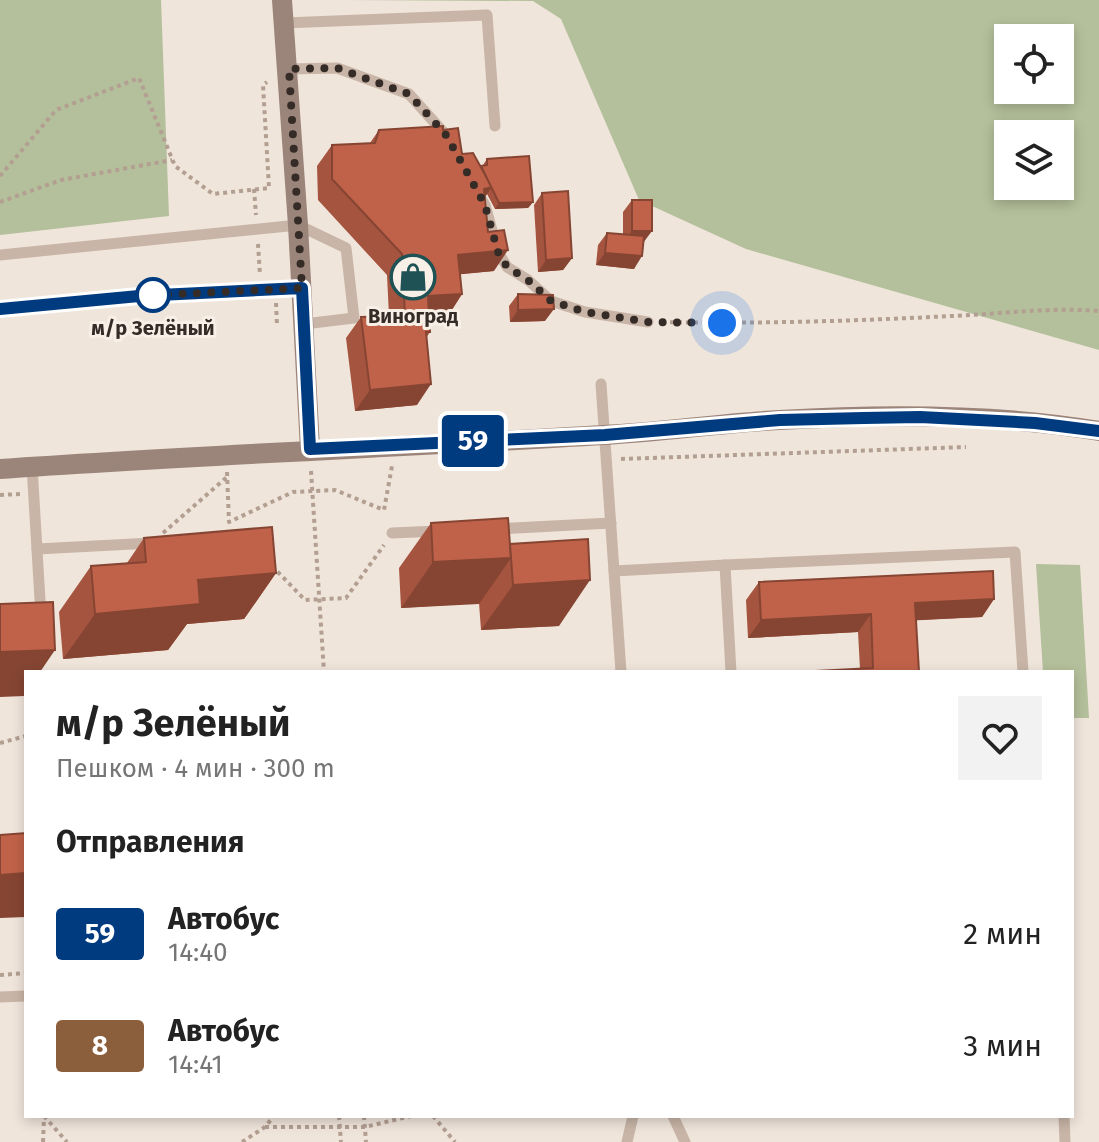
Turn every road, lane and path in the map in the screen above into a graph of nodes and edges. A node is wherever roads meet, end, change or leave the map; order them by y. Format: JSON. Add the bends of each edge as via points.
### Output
{"nodes":[{"id":1,"x":282,"y":0,"type":"edge"},
{"id":2,"x":284,"y":23,"type":"junction"},
{"id":3,"x":289,"y":69,"type":"junction"},
{"id":4,"x":495,"y":126,"type":"dead end"},
{"id":5,"x":452,"y":147,"type":"edge"},
{"id":6,"x":173,"y":160,"type":"junction"},
{"id":7,"x":0,"y":176,"type":"edge"},
{"id":8,"x":472,"y":182,"type":"edge"},
{"id":9,"x":0,"y":202,"type":"edge"},
{"id":10,"x":298,"y":225,"type":"junction"},
{"id":11,"x":0,"y":255,"type":"edge"},
{"id":12,"x":302,"y":288,"type":"junction"},
{"id":13,"x":0,"y":309,"type":"edge"},
{"id":14,"x":1099,"y":311,"type":"edge"},
{"id":15,"x":648,"y":322,"type":"joint"},
{"id":16,"x":304,"y":324,"type":"junction"},
{"id":17,"x":601,"y":384,"type":"dead end"},
{"id":18,"x":1099,"y":431,"type":"edge"},
{"id":19,"x":605,"y":435,"type":"junction"},
{"id":20,"x":396,"y":444,"type":"junction"},
{"id":21,"x":966,"y":447,"type":"dead end"},
{"id":22,"x":310,"y":449,"type":"junction"},
{"id":23,"x":226,"y":454,"type":"junction"},
{"id":24,"x":614,"y":459,"type":"dead end"},
{"id":25,"x":32,"y":466,"type":"junction"},
{"id":26,"x":0,"y":469,"type":"edge"},
{"id":27,"x":227,"y":477,"type":"junction"},
{"id":28,"x":313,"y":491,"type":"junction"},
{"id":29,"x":384,"y":510,"type":"junction"},
{"id":30,"x":229,"y":522,"type":"junction"},
{"id":31,"x":611,"y":523,"type":"junction"},
{"id":32,"x":482,"y":529,"type":"edge"},
{"id":33,"x":228,"y":530,"type":"edge"},
{"id":34,"x":452,"y":531,"type":"edge"},
{"id":35,"x":392,"y":533,"type":"junction"},
{"id":36,"x":167,"y":542,"type":"edge"},
{"id":37,"x":152,"y":543,"type":"junction"},
{"id":38,"x":37,"y":549,"type":"junction"},
{"id":39,"x":262,"y":556,"type":"edge"},
{"id":40,"x":725,"y":565,"type":"junction"},
{"id":41,"x":614,"y":571,"type":"junction"},
{"id":42,"x":319,"y":600,"type":"junction"},
{"id":43,"x":27,"y":618,"type":"edge"},
{"id":44,"x":41,"y":618,"type":"junction"},
{"id":45,"x":42,"y":631,"type":"edge"},
{"id":46,"x":324,"y":670,"type":"edge"},
{"id":47,"x":621,"y":670,"type":"edge"},
{"id":48,"x":731,"y":670,"type":"edge"},
{"id":49,"x":1023,"y":670,"type":"edge"},
{"id":50,"x":24,"y":737,"type":"edge"},
{"id":51,"x":0,"y":743,"type":"edge"},
{"id":52,"x":24,"y":973,"type":"edge"},
{"id":53,"x":0,"y":975,"type":"edge"},
{"id":54,"x":24,"y":996,"type":"edge"},
{"id":55,"x":0,"y":997,"type":"edge"},
{"id":56,"x":44,"y":1118,"type":"edge"},
{"id":57,"x":46,"y":1118,"type":"edge"},
{"id":58,"x":272,"y":1118,"type":"edge"},
{"id":59,"x":339,"y":1118,"type":"edge"},
{"id":60,"x":364,"y":1118,"type":"edge"},
{"id":61,"x":403,"y":1118,"type":"edge"},
{"id":62,"x":435,"y":1118,"type":"edge"},
{"id":63,"x":633,"y":1118,"type":"edge"},
{"id":64,"x":674,"y":1118,"type":"edge"},
{"id":65,"x":1064,"y":1118,"type":"edge"},
{"id":66,"x":265,"y":1127,"type":"junction"},
{"id":67,"x":365,"y":1127,"type":"junction"},
{"id":68,"x":340,"y":1128,"type":"junction"},
{"id":69,"x":43,"y":1142,"type":"edge"},
{"id":70,"x":67,"y":1142,"type":"edge"},
{"id":71,"x":242,"y":1142,"type":"edge"},
{"id":72,"x":341,"y":1142,"type":"edge"},
{"id":73,"x":366,"y":1142,"type":"edge"},
{"id":74,"x":455,"y":1142,"type":"edge"},
{"id":75,"x":627,"y":1142,"type":"edge"},
{"id":76,"x":685,"y":1142,"type":"edge"},
{"id":77,"x":1065,"y":1142,"type":"edge"}],
"edges":[{"from":1,"to":2,"type":"street"},
{"from":2,"to":3,"type":"street"},
{"from":2,"to":4,"type":"lane","via":[[487,15]]},
{"from":3,"to":5,"type":"lane","via":[[337,68],[409,94]]},
{"from":3,"to":6,"type":"path","via":[[263,85],[269,188],[213,194]]},
{"from":3,"to":10,"type":"street"},
{"from":6,"to":7,"type":"path","via":[[139,78],[56,110]]},
{"from":6,"to":9,"type":"path","via":[[61,180]]},
{"from":8,"to":15,"type":"lane","via":[[507,267],[551,301]]},
{"from":10,"to":11,"type":"lane"},
{"from":10,"to":12,"type":"street"},
{"from":10,"to":16,"type":"lane","via":[[346,248],[354,318]]},
{"from":12,"to":13,"type":"lane"},
{"from":12,"to":16,"type":"street"},
{"from":14,"to":15,"type":"path"},
{"from":16,"to":22,"type":"street"},
{"from":17,"to":19,"type":"lane"},
{"from":18,"to":19,"type":"street","via":[[920,417],[780,420]]},
{"from":19,"to":20,"type":"street"},
{"from":19,"to":31,"type":"lane"},
{"from":20,"to":22,"type":"street"},
{"from":20,"to":29,"type":"path"},
{"from":21,"to":24,"type":"path"},
{"from":22,"to":23,"type":"street"},
{"from":22,"to":28,"type":"path"},
{"from":23,"to":25,"type":"street"},
{"from":23,"to":27,"type":"path"},
{"from":25,"to":26,"type":"street"},
{"from":25,"to":38,"type":"lane"},
{"from":27,"to":30,"type":"path"},
{"from":27,"to":37,"type":"path"},
{"from":28,"to":29,"type":"path","via":[[335,490]]},
{"from":28,"to":30,"type":"path","via":[[293,492]]},
{"from":28,"to":42,"type":"path"},
{"from":29,"to":35,"type":"path"},
{"from":30,"to":33,"type":"path"},
{"from":31,"to":32,"type":"lane"},
{"from":31,"to":41,"type":"lane"},
{"from":34,"to":35,"type":"lane"},
{"from":35,"to":42,"type":"path","via":[[346,598]]},
{"from":36,"to":37,"type":"lane"},
{"from":37,"to":38,"type":"lane"},
{"from":38,"to":44,"type":"lane"},
{"from":39,"to":42,"type":"path","via":[[305,600]]},
{"from":40,"to":41,"type":"lane"},
{"from":40,"to":48,"type":"lane"},
{"from":40,"to":49,"type":"lane","via":[[1015,552]]},
{"from":41,"to":47,"type":"lane"},
{"from":42,"to":46,"type":"path"},
{"from":43,"to":44,"type":"lane"},
{"from":44,"to":45,"type":"lane"},
{"from":50,"to":51,"type":"path"},
{"from":52,"to":53,"type":"path"},
{"from":54,"to":55,"type":"lane"},
{"from":56,"to":69,"type":"path"},
{"from":57,"to":70,"type":"path"},
{"from":58,"to":66,"type":"path"},
{"from":59,"to":68,"type":"path"},
{"from":60,"to":67,"type":"path"},
{"from":61,"to":67,"type":"path"},
{"from":62,"to":74,"type":"path"},
{"from":63,"to":75,"type":"lane"},
{"from":64,"to":76,"type":"lane"},
{"from":65,"to":77,"type":"lane"},
{"from":66,"to":68,"type":"path"},
{"from":66,"to":71,"type":"path"},
{"from":67,"to":68,"type":"path"},
{"from":67,"to":73,"type":"path"},
{"from":68,"to":72,"type":"path"}]}
